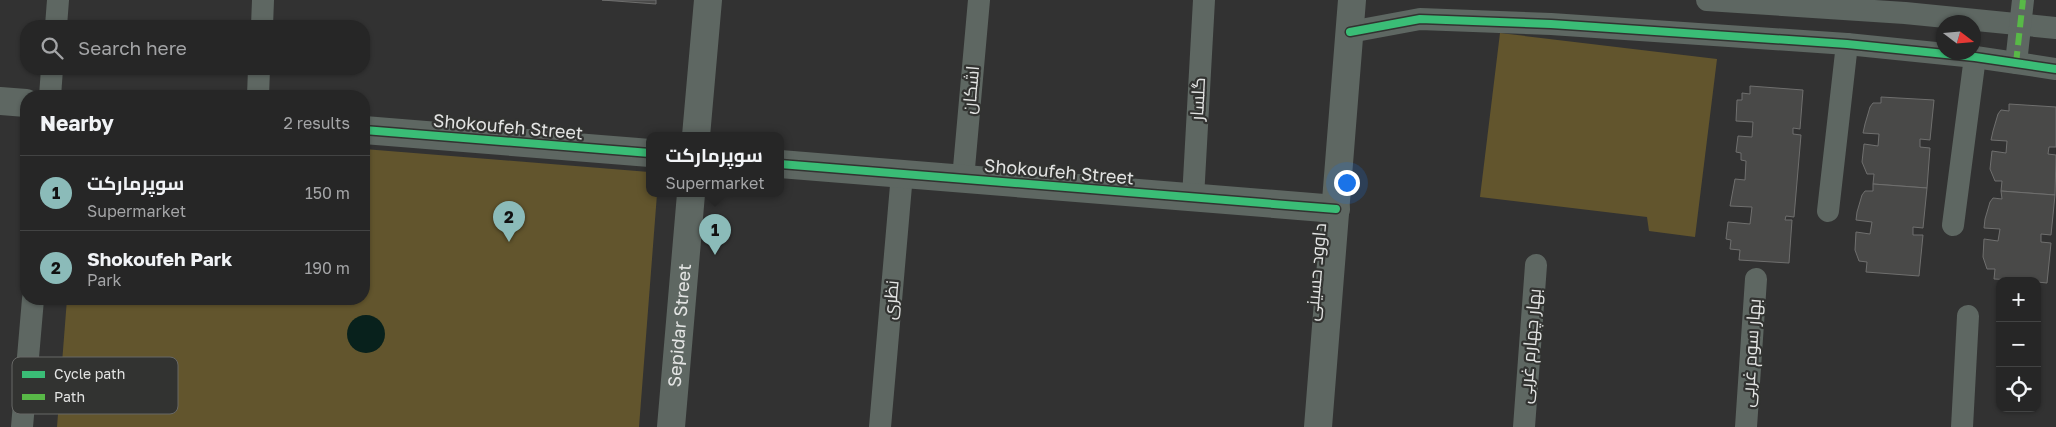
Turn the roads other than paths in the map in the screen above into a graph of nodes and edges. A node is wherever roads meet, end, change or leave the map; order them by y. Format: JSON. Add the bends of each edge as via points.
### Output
{"nodes":[{"id":1,"x":58,"y":0,"type":"edge"},
{"id":2,"x":264,"y":0,"type":"edge"},
{"id":3,"x":708,"y":0,"type":"edge"},
{"id":4,"x":979,"y":0,"type":"edge"},
{"id":5,"x":1204,"y":0,"type":"edge"},
{"id":6,"x":1352,"y":0,"type":"edge"},
{"id":7,"x":1707,"y":0,"type":"edge"},
{"id":8,"x":2023,"y":0,"type":"edge"},
{"id":9,"x":1766,"y":2,"type":"edge"},
{"id":10,"x":1905,"y":7,"type":"edge"},
{"id":11,"x":56,"y":20,"type":"edge"},
{"id":12,"x":262,"y":20,"type":"edge"},
{"id":13,"x":2021,"y":25,"type":"junction"},
{"id":14,"x":2056,"y":28,"type":"edge"},
{"id":15,"x":1350,"y":32,"type":"junction"},
{"id":16,"x":1847,"y":44,"type":"junction"},
{"id":17,"x":1936,"y":54,"type":"edge"},
{"id":18,"x":1981,"y":59,"type":"edge"},
{"id":19,"x":1974,"y":60,"type":"edge"},
{"id":20,"x":2016,"y":63,"type":"junction"},
{"id":21,"x":2056,"y":69,"type":"edge"},
{"id":22,"x":52,"y":75,"type":"edge"},
{"id":23,"x":260,"y":75,"type":"edge"},
{"id":24,"x":50,"y":90,"type":"edge"},
{"id":25,"x":258,"y":90,"type":"edge"},
{"id":26,"x":0,"y":101,"type":"edge"},
{"id":27,"x":20,"y":103,"type":"edge"},
{"id":28,"x":370,"y":130,"type":"edge"},
{"id":29,"x":696,"y":132,"type":"edge"},
{"id":30,"x":646,"y":153,"type":"edge"},
{"id":31,"x":784,"y":164,"type":"edge"},
{"id":32,"x":902,"y":174,"type":"junction"},
{"id":33,"x":963,"y":179,"type":"junction"},
{"id":34,"x":691,"y":197,"type":"edge"},
{"id":35,"x":1193,"y":198,"type":"junction"},
{"id":36,"x":1336,"y":209,"type":"junction"},
{"id":37,"x":1828,"y":211,"type":"dead end"},
{"id":38,"x":1953,"y":224,"type":"dead end"},
{"id":39,"x":1536,"y":265,"type":"dead end"},
{"id":40,"x":1756,"y":279,"type":"dead end"},
{"id":41,"x":32,"y":305,"type":"edge"},
{"id":42,"x":1968,"y":316,"type":"dead end"},
{"id":43,"x":28,"y":357,"type":"edge"},
{"id":44,"x":23,"y":414,"type":"edge"},
{"id":45,"x":22,"y":427,"type":"edge"},
{"id":46,"x":671,"y":427,"type":"edge"},
{"id":47,"x":880,"y":427,"type":"edge"},
{"id":48,"x":1318,"y":427,"type":"edge"},
{"id":49,"x":1524,"y":427,"type":"edge"},
{"id":50,"x":1746,"y":427,"type":"edge"},
{"id":51,"x":1962,"y":427,"type":"edge"}],
"edges":[{"from":1,"to":11,"type":"street"},
{"from":2,"to":12,"type":"street"},
{"from":3,"to":29,"type":"street"},
{"from":4,"to":33,"type":"street","name":"اشکان"},
{"from":5,"to":35,"type":"street","name":"گلسار"},
{"from":6,"to":15,"type":"street","name":"داوود حسینی"},
{"from":7,"to":9,"type":"street"},
{"from":8,"to":13,"type":"street"},
{"from":9,"to":10,"type":"street"},
{"from":10,"to":13,"type":"street"},
{"from":13,"to":14,"type":"street"},
{"from":13,"to":20,"type":"street"},
{"from":15,"to":16,"type":"street","via":[[1420,19],[1551,24]]},
{"from":15,"to":36,"type":"street","name":"داوود حسینی"},
{"from":16,"to":17,"type":"street"},
{"from":16,"to":37,"type":"street"},
{"from":18,"to":20,"type":"street"},
{"from":19,"to":38,"type":"street"},
{"from":20,"to":21,"type":"street"},
{"from":22,"to":24,"type":"street"},
{"from":23,"to":25,"type":"street"},
{"from":26,"to":27,"type":"street"},
{"from":28,"to":30,"type":"street","name":"Shokoufeh Street"},
{"from":31,"to":32,"type":"street","name":"Shokoufeh Street"},
{"from":32,"to":33,"type":"street","name":"Shokoufeh Street"},
{"from":32,"to":47,"type":"street","name":"نظری"},
{"from":33,"to":35,"type":"street","name":"Shokoufeh Street"},
{"from":34,"to":46,"type":"street","name":"Sepidar Street"},
{"from":35,"to":36,"type":"street","name":"Shokoufeh Street"},
{"from":36,"to":48,"type":"street","name":"داوود حسینی"},
{"from":39,"to":49,"type":"street","name":"بهار چهارم غربی"},
{"from":40,"to":50,"type":"street","name":"بهار سوم غربی"},
{"from":41,"to":43,"type":"street"},
{"from":42,"to":51,"type":"street"},
{"from":44,"to":45,"type":"street"}]}
